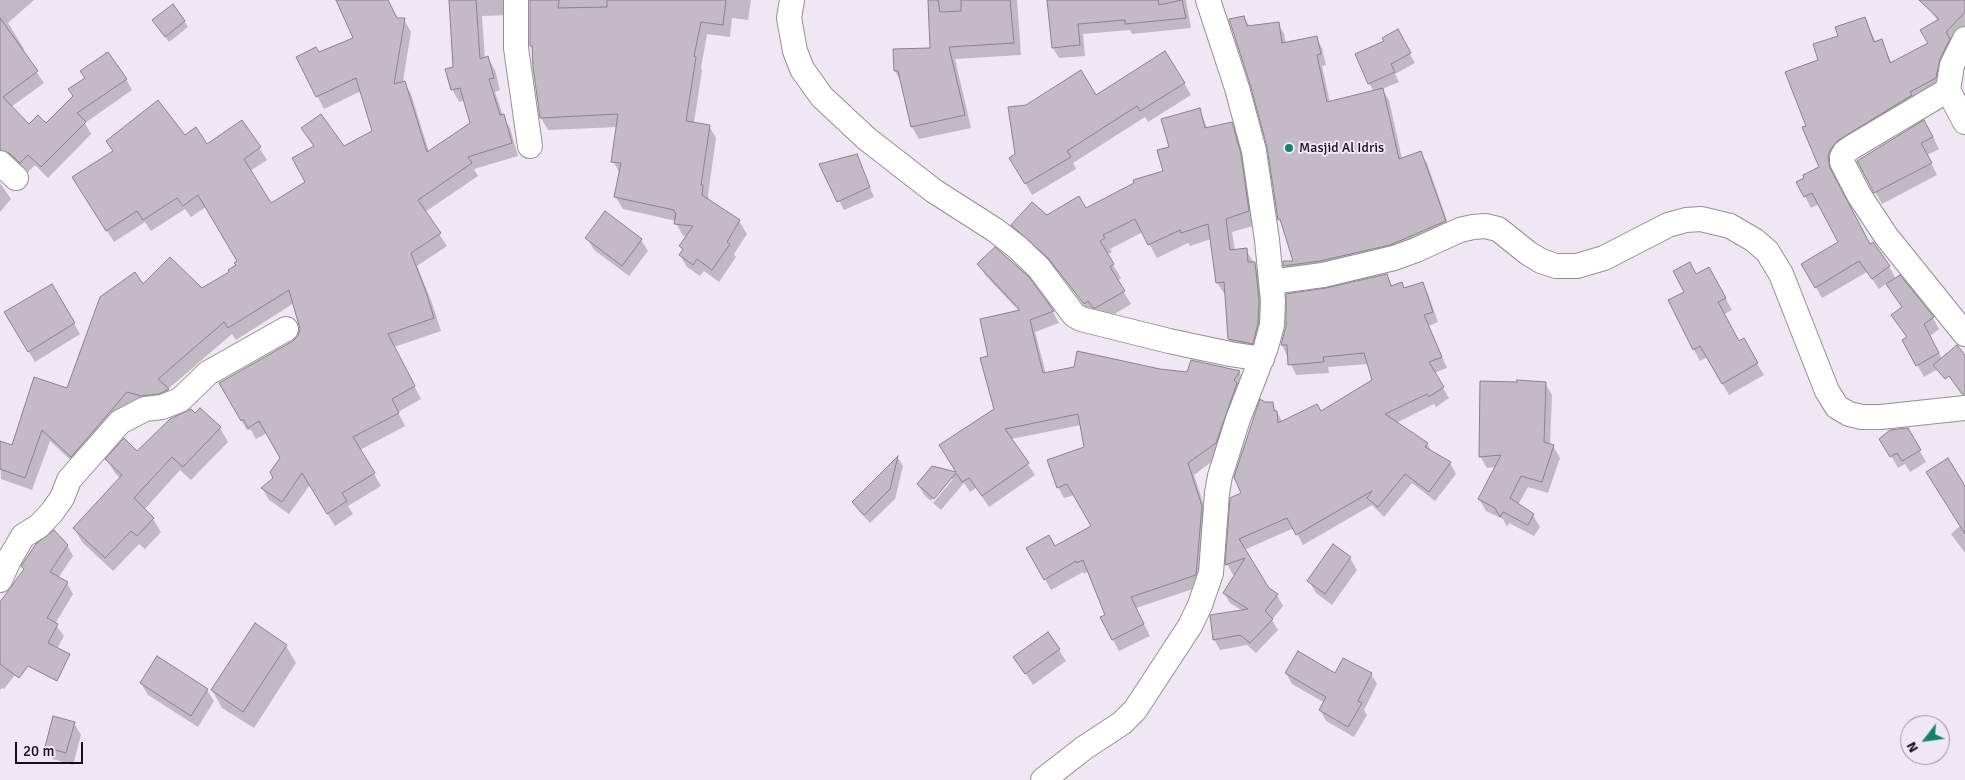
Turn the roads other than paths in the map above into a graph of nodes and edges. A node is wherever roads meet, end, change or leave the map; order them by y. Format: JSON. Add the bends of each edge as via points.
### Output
{"nodes":[{"id":1,"x":516,"y":0,"type":"edge"},
{"id":2,"x":792,"y":0,"type":"edge"},
{"id":3,"x":1208,"y":0,"type":"edge"},
{"id":4,"x":1965,"y":39,"type":"edge"},
{"id":5,"x":1948,"y":90,"type":"junction"},
{"id":6,"x":1965,"y":122,"type":"edge"},
{"id":7,"x":530,"y":146,"type":"dead end"},
{"id":8,"x":1270,"y":282,"type":"junction"},
{"id":9,"x":286,"y":329,"type":"dead end"},
{"id":10,"x":1965,"y":334,"type":"edge"},
{"id":11,"x":1262,"y":359,"type":"junction"},
{"id":12,"x":1965,"y":408,"type":"edge"},
{"id":13,"x":0,"y":580,"type":"edge"},
{"id":14,"x":1043,"y":780,"type":"edge"}],
"edges":[{"from":1,"to":7,"type":"street","via":[[516,48]]},
{"from":2,"to":11,"type":"street","via":[[789,18],[795,51],[802,69],[822,97],[866,139],[1017,247],[1039,268],[1074,315],[1169,341]]},
{"from":3,"to":8,"type":"street","via":[[1254,151]]},
{"from":4,"to":5,"type":"street","via":[[1952,65]]},
{"from":5,"to":6,"type":"street"},
{"from":5,"to":10,"type":"street","via":[[1852,147],[1845,152],[1842,162],[1886,236]]},
{"from":8,"to":11,"type":"street","via":[[1272,325]]},
{"from":8,"to":12,"type":"street","via":[[1323,275],[1394,258],[1460,230],[1485,226],[1498,229],[1540,261],[1556,266],[1577,266],[1604,258],[1668,225],[1701,219],[1730,226],[1767,252],[1780,274],[1827,391],[1837,407],[1862,417]]},
{"from":9,"to":13,"type":"street","via":[[208,373],[180,400],[145,409],[120,422],[69,480],[52,512],[23,536]]},
{"from":11,"to":14,"type":"street","via":[[1242,406],[1220,476],[1211,573],[1193,619],[1135,710]]}]}
